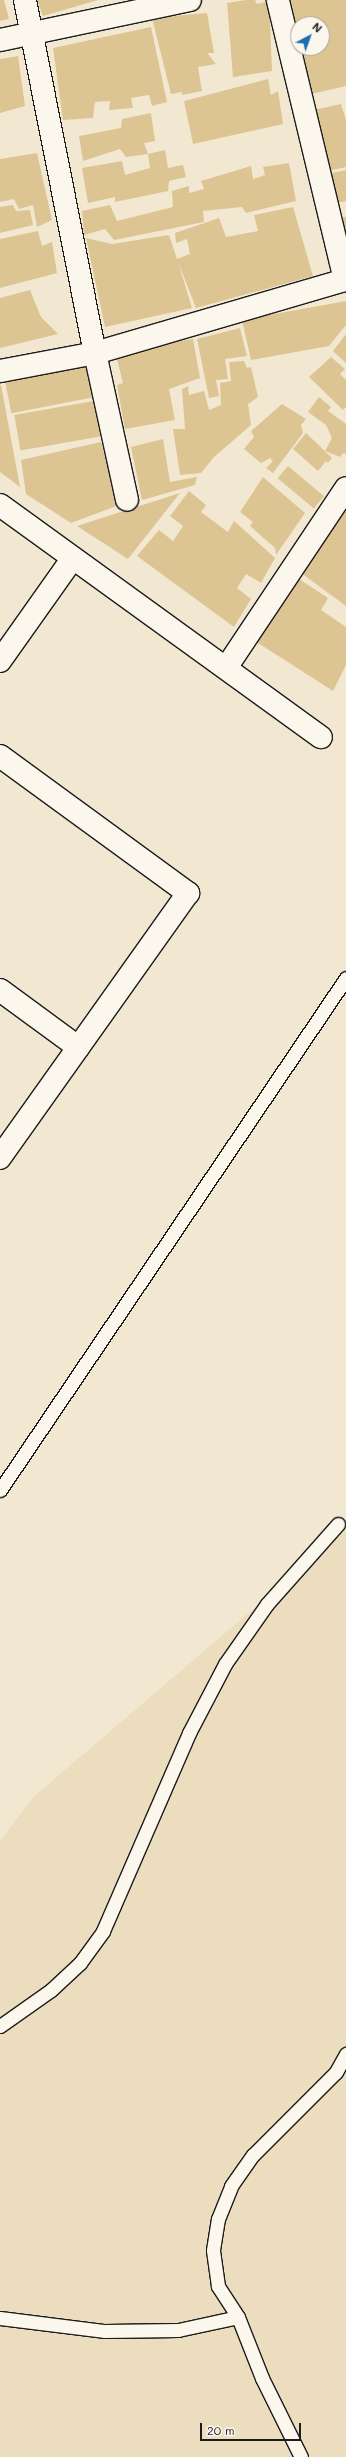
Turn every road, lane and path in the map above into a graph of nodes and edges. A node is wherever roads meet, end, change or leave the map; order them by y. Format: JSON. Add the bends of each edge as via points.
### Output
{"nodes":[{"id":1,"x":25,"y":0,"type":"edge"},
{"id":2,"x":190,"y":0,"type":"edge"},
{"id":3,"x":278,"y":0,"type":"edge"},
{"id":4,"x":31,"y":34,"type":"junction"},
{"id":5,"x":0,"y":40,"type":"edge"},
{"id":6,"x":95,"y":353,"type":"junction"},
{"id":7,"x":0,"y":371,"type":"edge"},
{"id":8,"x":346,"y":488,"type":"edge"},
{"id":9,"x":127,"y":500,"type":"dead end"},
{"id":10,"x":0,"y":505,"type":"edge"},
{"id":11,"x":73,"y":558,"type":"junction"},
{"id":12,"x":0,"y":661,"type":"edge"},
{"id":13,"x":226,"y":668,"type":"junction"},
{"id":14,"x":321,"y":737,"type":"dead end"},
{"id":15,"x":0,"y":756,"type":"edge"},
{"id":16,"x":346,"y":978,"type":"edge"},
{"id":17,"x":0,"y":990,"type":"edge"},
{"id":18,"x":78,"y":1047,"type":"junction"},
{"id":19,"x":0,"y":1158,"type":"edge"},
{"id":20,"x":0,"y":1490,"type":"edge"},
{"id":21,"x":338,"y":1524,"type":"dead end"},
{"id":22,"x":0,"y":2026,"type":"edge"},
{"id":23,"x":346,"y":2054,"type":"edge"},
{"id":24,"x":238,"y":2317,"type":"junction"},
{"id":25,"x":0,"y":2318,"type":"edge"},
{"id":26,"x":301,"y":2457,"type":"edge"}],
"edges":[{"from":1,"to":4,"type":"street"},
{"from":2,"to":4,"type":"street"},
{"from":3,"to":6,"type":"street","via":[[345,280]]},
{"from":4,"to":5,"type":"street"},
{"from":4,"to":6,"type":"street"},
{"from":6,"to":7,"type":"street"},
{"from":6,"to":9,"type":"street"},
{"from":8,"to":13,"type":"street"},
{"from":10,"to":11,"type":"street"},
{"from":11,"to":12,"type":"street"},
{"from":11,"to":13,"type":"street"},
{"from":13,"to":14,"type":"street"},
{"from":15,"to":18,"type":"street","via":[[188,893]]},
{"from":16,"to":20,"type":"lane"},
{"from":17,"to":18,"type":"street"},
{"from":18,"to":19,"type":"street"},
{"from":21,"to":22,"type":"lane","via":[[267,1604],[225,1664],[189,1733],[103,1932],[80,1963],[51,1990]]},
{"from":23,"to":24,"type":"lane","via":[[336,2072],[253,2155],[231,2186],[218,2219],[213,2250],[218,2286]]},
{"from":24,"to":25,"type":"lane","via":[[178,2330],[105,2331]]},
{"from":24,"to":26,"type":"lane","via":[[262,2378]]}]}
